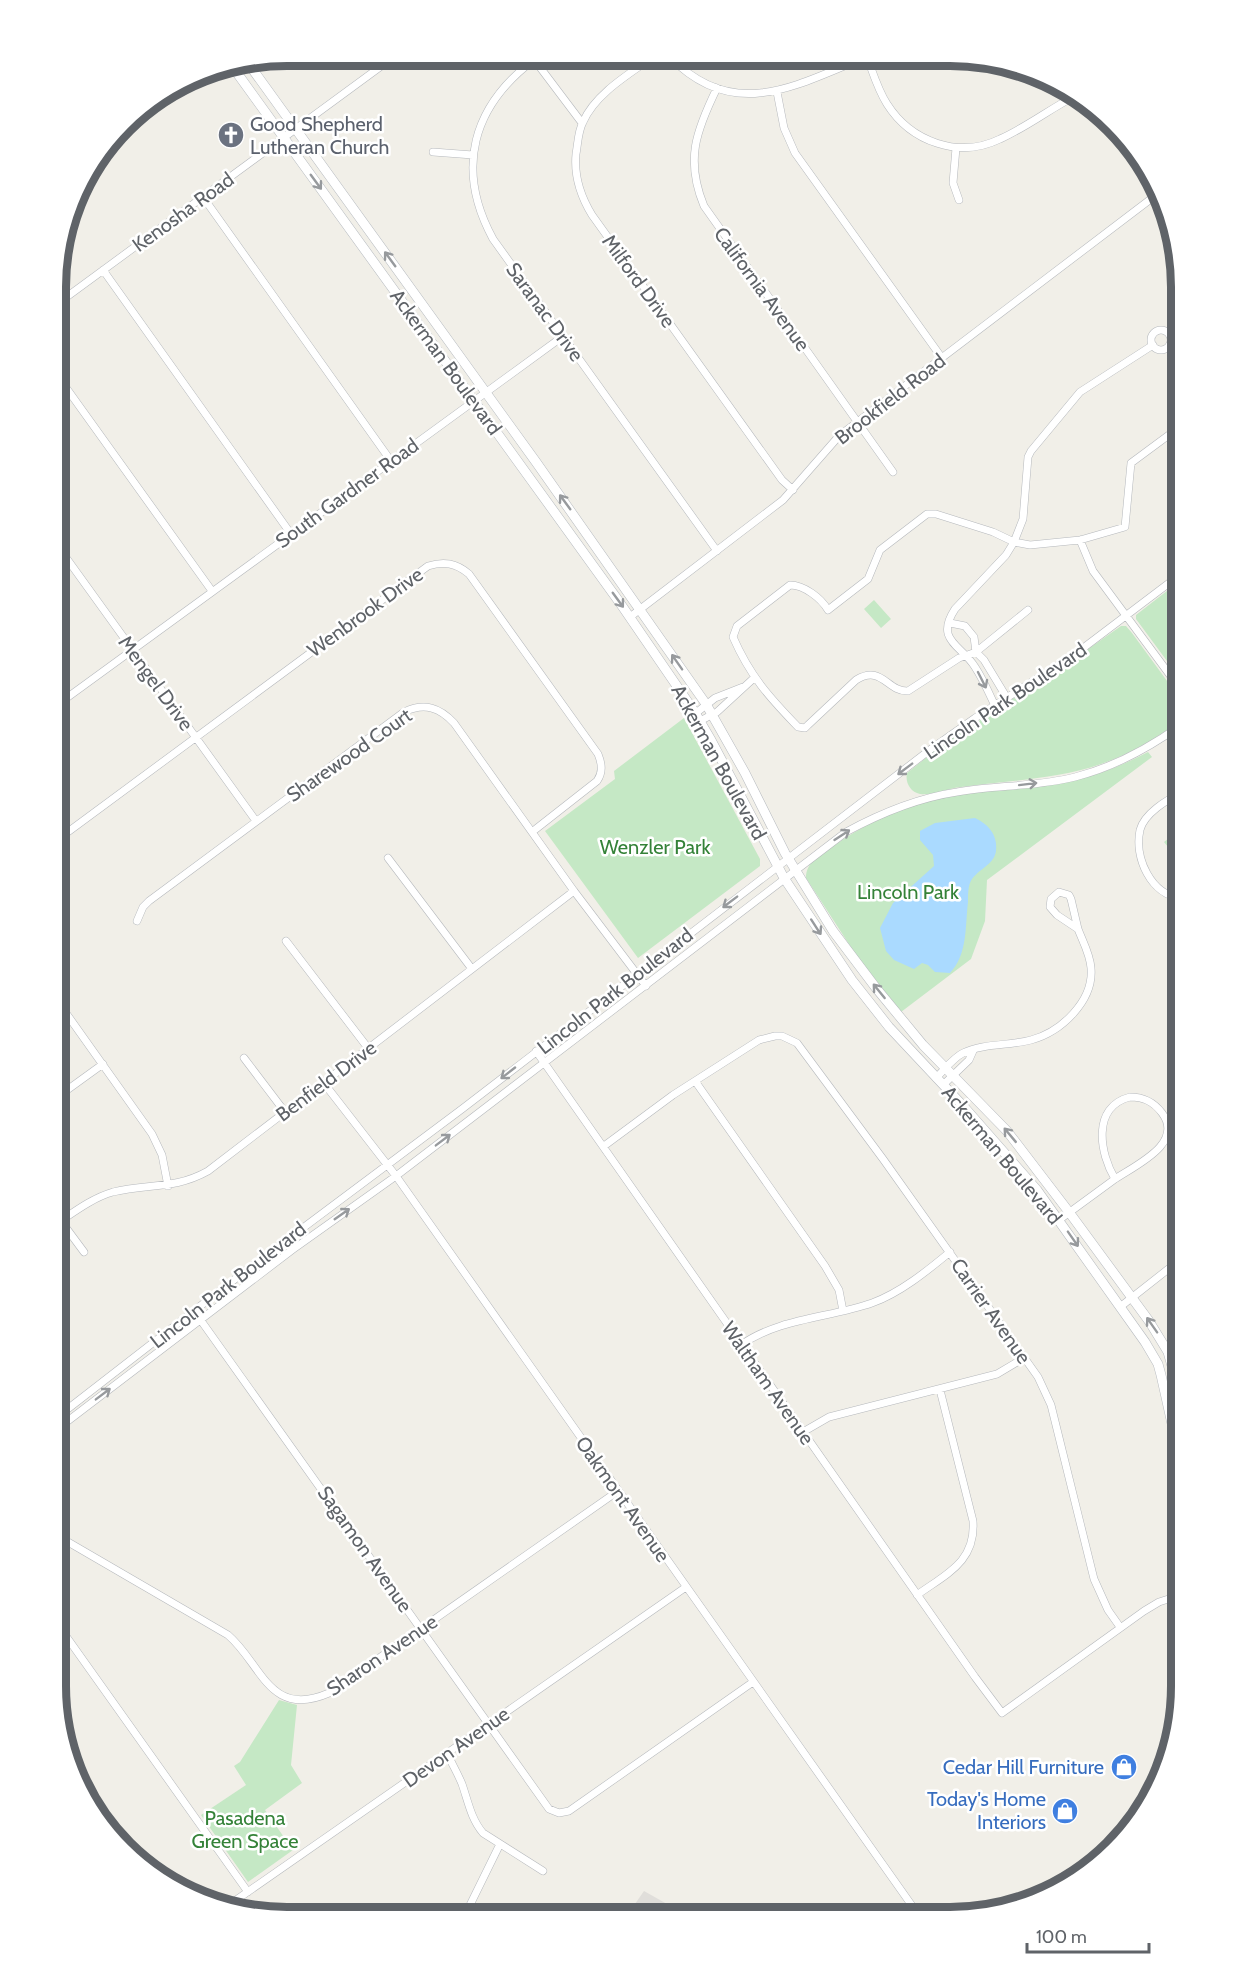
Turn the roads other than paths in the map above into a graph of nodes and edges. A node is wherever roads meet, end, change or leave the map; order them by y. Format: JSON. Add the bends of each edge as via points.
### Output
{"nodes":[{"id":1,"x":381,"y":66,"type":"edge"},
{"id":2,"x":525,"y":66,"type":"edge"},
{"id":3,"x":540,"y":66,"type":"edge"},
{"id":4,"x":642,"y":66,"type":"edge"},
{"id":5,"x":680,"y":66,"type":"edge"},
{"id":6,"x":844,"y":66,"type":"edge"},
{"id":7,"x":871,"y":66,"type":"edge"},
{"id":8,"x":252,"y":69,"type":"edge"},
{"id":9,"x":236,"y":72,"type":"edge"},
{"id":10,"x":717,"y":88,"type":"junction"},
{"id":11,"x":777,"y":92,"type":"junction"},
{"id":12,"x":1068,"y":100,"type":"edge"},
{"id":13,"x":582,"y":123,"type":"junction"},
{"id":14,"x":295,"y":129,"type":"junction"},
{"id":15,"x":284,"y":138,"type":"junction"},
{"id":16,"x":956,"y":148,"type":"junction"},
{"id":17,"x":433,"y":152,"type":"dead end"},
{"id":18,"x":473,"y":155,"type":"junction"},
{"id":19,"x":203,"y":197,"type":"junction"},
{"id":20,"x":1152,"y":198,"type":"edge"},
{"id":21,"x":959,"y":200,"type":"dead end"},
{"id":22,"x":103,"y":270,"type":"junction"},
{"id":23,"x":66,"y":297,"type":"edge"},
{"id":24,"x":1171,"y":329,"type":"edge"},
{"id":25,"x":1168,"y":332,"type":"junction"},
{"id":26,"x":562,"y":337,"type":"junction"},
{"id":27,"x":1153,"y":345,"type":"junction"},
{"id":28,"x":942,"y":358,"type":"junction"},
{"id":29,"x":66,"y":388,"type":"edge"},
{"id":30,"x":484,"y":393,"type":"junction"},
{"id":31,"x":474,"y":401,"type":"junction"},
{"id":32,"x":858,"y":423,"type":"junction"},
{"id":33,"x":1171,"y":434,"type":"edge"},
{"id":34,"x":391,"y":461,"type":"junction"},
{"id":35,"x":893,"y":472,"type":"dead end"},
{"id":36,"x":793,"y":490,"type":"junction"},
{"id":37,"x":291,"y":534,"type":"junction"},
{"id":38,"x":1080,"y":540,"type":"junction"},
{"id":39,"x":1014,"y":542,"type":"junction"},
{"id":40,"x":717,"y":551,"type":"junction"},
{"id":41,"x":66,"y":557,"type":"edge"},
{"id":42,"x":1171,"y":582,"type":"edge"},
{"id":43,"x":212,"y":591,"type":"junction"},
{"id":44,"x":640,"y":609,"type":"junction"},
{"id":45,"x":1028,"y":609,"type":"dead end"},
{"id":46,"x":1126,"y":616,"type":"junction"},
{"id":47,"x":630,"y":617,"type":"junction"},
{"id":48,"x":950,"y":623,"type":"junction"},
{"id":49,"x":132,"y":649,"type":"junction"},
{"id":50,"x":976,"y":652,"type":"junction"},
{"id":51,"x":966,"y":656,"type":"junction"},
{"id":52,"x":1171,"y":677,"type":"edge"},
{"id":53,"x":754,"y":678,"type":"junction"},
{"id":54,"x":743,"y":687,"type":"junction"},
{"id":55,"x":66,"y":698,"type":"edge"},
{"id":56,"x":1007,"y":698,"type":"junction"},
{"id":57,"x":706,"y":704,"type":"junction"},
{"id":58,"x":995,"y":706,"type":"junction"},
{"id":59,"x":712,"y":714,"type":"junction"},
{"id":60,"x":698,"y":717,"type":"junction"},
{"id":61,"x":1171,"y":731,"type":"edge"},
{"id":62,"x":195,"y":737,"type":"junction"},
{"id":63,"x":1171,"y":798,"type":"edge"},
{"id":64,"x":256,"y":821,"type":"junction"},
{"id":65,"x":532,"y":832,"type":"junction"},
{"id":66,"x":66,"y":833,"type":"edge"},
{"id":67,"x":388,"y":858,"type":"dead end"},
{"id":68,"x":788,"y":859,"type":"junction"},
{"id":69,"x":777,"y":867,"type":"junction"},
{"id":70,"x":795,"y":870,"type":"junction"},
{"id":71,"x":784,"y":878,"type":"junction"},
{"id":72,"x":574,"y":891,"type":"junction"},
{"id":73,"x":1171,"y":896,"type":"edge"},
{"id":74,"x":136,"y":921,"type":"dead end"},
{"id":75,"x":1078,"y":929,"type":"junction"},
{"id":76,"x":286,"y":941,"type":"dead end"},
{"id":77,"x":471,"y":969,"type":"junction"},
{"id":78,"x":637,"y":974,"type":"junction"},
{"id":79,"x":646,"y":986,"type":"junction"},
{"id":80,"x":66,"y":1013,"type":"edge"},
{"id":81,"x":368,"y":1048,"type":"junction"},
{"id":82,"x":536,"y":1051,"type":"junction"},
{"id":83,"x":244,"y":1058,"type":"dead end"},
{"id":84,"x":545,"y":1063,"type":"junction"},
{"id":85,"x":103,"y":1064,"type":"junction"},
{"id":86,"x":950,"y":1072,"type":"junction"},
{"id":87,"x":695,"y":1081,"type":"junction"},
{"id":88,"x":940,"y":1081,"type":"junction"},
{"id":89,"x":323,"y":1082,"type":"junction"},
{"id":90,"x":66,"y":1091,"type":"edge"},
{"id":91,"x":285,"y":1112,"type":"junction"},
{"id":92,"x":604,"y":1146,"type":"junction"},
{"id":93,"x":388,"y":1165,"type":"junction"},
{"id":94,"x":396,"y":1176,"type":"junction"},
{"id":95,"x":1115,"y":1179,"type":"junction"},
{"id":96,"x":168,"y":1186,"type":"junction"},
{"id":97,"x":1070,"y":1212,"type":"junction"},
{"id":98,"x":66,"y":1218,"type":"edge"},
{"id":99,"x":1059,"y":1220,"type":"junction"},
{"id":100,"x":66,"y":1231,"type":"edge"},
{"id":101,"x":84,"y":1252,"type":"dead end"},
{"id":102,"x":950,"y":1252,"type":"junction"},
{"id":103,"x":1171,"y":1267,"type":"edge"},
{"id":104,"x":1132,"y":1298,"type":"junction"},
{"id":105,"x":1120,"y":1307,"type":"junction"},
{"id":106,"x":194,"y":1311,"type":"junction"},
{"id":107,"x":843,"y":1311,"type":"junction"},
{"id":108,"x":200,"y":1319,"type":"junction"},
{"id":109,"x":741,"y":1345,"type":"junction"},
{"id":110,"x":1024,"y":1358,"type":"junction"},
{"id":111,"x":1171,"y":1361,"type":"edge"},
{"id":112,"x":1171,"y":1387,"type":"edge"},
{"id":113,"x":1165,"y":1389,"type":"junction"},
{"id":114,"x":940,"y":1390,"type":"junction"},
{"id":115,"x":66,"y":1410,"type":"edge"},
{"id":116,"x":1171,"y":1417,"type":"edge"},
{"id":117,"x":66,"y":1422,"type":"edge"},
{"id":118,"x":802,"y":1432,"type":"junction"},
{"id":119,"x":618,"y":1491,"type":"junction"},
{"id":120,"x":66,"y":1541,"type":"edge"},
{"id":121,"x":686,"y":1587,"type":"junction"},
{"id":122,"x":917,"y":1595,"type":"junction"},
{"id":123,"x":1171,"y":1598,"type":"edge"},
{"id":124,"x":1120,"y":1627,"type":"junction"},
{"id":125,"x":421,"y":1629,"type":"junction"},
{"id":126,"x":66,"y":1636,"type":"edge"},
{"id":127,"x":753,"y":1682,"type":"junction"},
{"id":128,"x":489,"y":1724,"type":"junction"},
{"id":129,"x":447,"y":1754,"type":"junction"},
{"id":130,"x":500,"y":1844,"type":"junction"},
{"id":131,"x":543,"y":1871,"type":"dead end"},
{"id":132,"x":248,"y":1893,"type":"junction"},
{"id":133,"x":236,"y":1901,"type":"edge"},
{"id":134,"x":470,"y":1905,"type":"dead end"},
{"id":135,"x":913,"y":1907,"type":"edge"}],
"edges":[{"from":1,"to":14,"type":"street","name":"Kenosha Road"},
{"from":2,"to":18,"type":"street","name":"Saranac Drive","via":[[490,105]]},
{"from":3,"to":13,"type":"street"},
{"from":4,"to":13,"type":"street","via":[[602,97]]},
{"from":5,"to":10,"type":"street"},
{"from":6,"to":11,"type":"street"},
{"from":7,"to":16,"type":"street","via":[[884,98],[905,125],[930,140]]},
{"from":8,"to":14,"type":"street","name":"Ackerman Boulevard"},
{"from":9,"to":15,"type":"street","name":"Ackerman Boulevard"},
{"from":10,"to":11,"type":"street","via":[[750,94]]},
{"from":10,"to":32,"type":"street","name":"California Avenue","via":[[701,121],[694,148],[695,178],[704,206]]},
{"from":11,"to":28,"type":"street","via":[[784,128],[795,153]]},
{"from":12,"to":16,"type":"street","via":[[1001,139],[977,147]]},
{"from":13,"to":36,"type":"street","name":"Milford Drive","via":[[576,170],[589,211]]},
{"from":14,"to":15,"type":"street","name":"Kenosha Road"},
{"from":30,"to":14,"type":"street","name":"Ackerman Boulevard","one_way":true},
{"from":15,"to":19,"type":"street","name":"Kenosha Road"},
{"from":15,"to":31,"type":"street","name":"Ackerman Boulevard","one_way":true},
{"from":16,"to":21,"type":"street","via":[[953,183]]},
{"from":17,"to":18,"type":"street"},
{"from":18,"to":26,"type":"street","name":"Saranac Drive","via":[[474,189],[484,224]]},
{"from":19,"to":22,"type":"street","name":"Kenosha Road"},
{"from":19,"to":34,"type":"street"},
{"from":20,"to":28,"type":"street","name":"Brookfield Road"},
{"from":22,"to":23,"type":"street","name":"Kenosha Road"},
{"from":22,"to":37,"type":"street"},
{"from":24,"to":25,"type":"street"},
{"from":25,"to":27,"type":"street","via":[[1156,331],[1151,339]]},
{"from":25,"to":27,"type":"street","via":[[1171,342],[1167,347],[1158,349]]},
{"from":26,"to":30,"type":"street","name":"South Gardner Road"},
{"from":26,"to":40,"type":"street","name":"Saranac Drive"},
{"from":27,"to":39,"type":"street","via":[[1080,392],[1031,451],[1023,519]]},
{"from":28,"to":32,"type":"street","name":"Brookfield Road"},
{"from":29,"to":43,"type":"street"},
{"from":30,"to":31,"type":"street","name":"South Gardner Road"},
{"from":44,"to":30,"type":"street","name":"Ackerman Boulevard","one_way":true},
{"from":31,"to":34,"type":"street","name":"South Gardner Road"},
{"from":31,"to":47,"type":"street","name":"Ackerman Boulevard","one_way":true},
{"from":32,"to":35,"type":"street","name":"California Avenue"},
{"from":32,"to":36,"type":"street","name":"Brookfield Road","via":[[826,449]]},
{"from":33,"to":38,"type":"street","via":[[1131,464],[1125,527]]},
{"from":34,"to":37,"type":"street","name":"South Gardner Road"},
{"from":36,"to":40,"type":"street","name":"Brookfield Road"},
{"from":37,"to":43,"type":"street","name":"South Gardner Road"},
{"from":38,"to":39,"type":"street","via":[[1038,545]]},
{"from":38,"to":46,"type":"street","via":[[1088,562]]},
{"from":39,"to":48,"type":"street","via":[[955,609]]},
{"from":39,"to":53,"type":"street","via":[[931,513],[880,550],[868,579],[828,610],[819,598],[790,585],[733,632]]},
{"from":40,"to":44,"type":"street","name":"Brookfield Road"},
{"from":41,"to":49,"type":"street","name":"Mengel Drive"},
{"from":42,"to":46,"type":"street","name":"Lincoln Park Boulevard"},
{"from":43,"to":49,"type":"street","name":"South Gardner Road"},
{"from":44,"to":47,"type":"street","name":"Brookfield Road"},
{"from":57,"to":44,"type":"street","name":"Ackerman Boulevard","one_way":true},
{"from":45,"to":50,"type":"street"},
{"from":46,"to":52,"type":"street"},
{"from":46,"to":56,"type":"street","name":"Lincoln Park Boulevard"},
{"from":47,"to":60,"type":"street","name":"Ackerman Boulevard"},
{"from":48,"to":50,"type":"street","via":[[965,626],[974,638]]},
{"from":48,"to":51,"type":"street","via":[[947,633],[951,643]]},
{"from":49,"to":55,"type":"street","name":"South Gardner Road"},
{"from":49,"to":62,"type":"street","name":"Mengel Drive"},
{"from":50,"to":51,"type":"street"},
{"from":50,"to":56,"type":"street"},
{"from":51,"to":53,"type":"street","via":[[908,691],[900,691],[875,675],[862,676],[802,728]]},
{"from":51,"to":58,"type":"street","one_way":true},
{"from":53,"to":54,"type":"street"},
{"from":54,"to":57,"type":"street"},
{"from":54,"to":59,"type":"street"},
{"from":56,"to":58,"type":"street","name":"Lincoln Park Boulevard"},
{"from":57,"to":59,"type":"street","name":"Ackerman Boulevard"},
{"from":57,"to":60,"type":"street"},
{"from":58,"to":68,"type":"street","name":"Lincoln Park Boulevard","one_way":true,"via":[[931,749]]},
{"from":59,"to":60,"type":"street"},
{"from":59,"to":68,"type":"street","name":"Ackerman Boulevard"},
{"from":60,"to":69,"type":"street","name":"Ackerman Boulevard"},
{"from":70,"to":61,"type":"street","name":"Lincoln Park Boulevard","one_way":true,"via":[[846,832],[894,808],[957,791],[1077,776],[1115,763]]},
{"from":62,"to":64,"type":"street","name":"Mengel Drive"},
{"from":62,"to":65,"type":"street","name":"Wenbrook Drive","via":[[428,566],[455,565],[469,574],[601,761],[602,773],[597,781]]},
{"from":62,"to":66,"type":"street","name":"Wenbrook Drive"},
{"from":63,"to":73,"type":"street","via":[[1140,828],[1143,868]]},
{"from":64,"to":65,"type":"street","name":"Sharewood Court","via":[[404,712],[426,706],[445,714],[454,723]]},
{"from":64,"to":74,"type":"street","name":"Sharewood Court","via":[[149,901]]},
{"from":65,"to":72,"type":"street","name":"Sharewood Court"},
{"from":67,"to":77,"type":"street"},
{"from":68,"to":69,"type":"street","name":"Lincoln Park Boulevard"},
{"from":68,"to":70,"type":"street","name":"Ackerman Boulevard"},
{"from":69,"to":71,"type":"street","name":"Ackerman Boulevard"},
{"from":69,"to":78,"type":"street","name":"Lincoln Park Boulevard","one_way":true},
{"from":70,"to":71,"type":"street","name":"Lincoln Park Boulevard"},
{"from":86,"to":70,"type":"street","name":"Ackerman Boulevard","one_way":true,"via":[[858,965]]},
{"from":71,"to":79,"type":"street","name":"Lincoln Park Boulevard"},
{"from":71,"to":88,"type":"street","name":"Ackerman Boulevard","one_way":true,"via":[[852,980]]},
{"from":72,"to":77,"type":"street","name":"Benfield Drive"},
{"from":72,"to":78,"type":"street","name":"Sharewood Court"},
{"from":75,"to":75,"type":"street","via":[[1071,899],[1064,892],[1055,894],[1049,902],[1053,911]]},
{"from":75,"to":86,"type":"street","via":[[1092,967],[1089,988],[1079,1007],[1059,1026],[1032,1040],[973,1051],[969,1060]]},
{"from":76,"to":81,"type":"street"},
{"from":77,"to":81,"type":"street","name":"Benfield Drive"},
{"from":78,"to":79,"type":"street","name":"Sharewood Court"},
{"from":78,"to":82,"type":"street","name":"Lincoln Park Boulevard"},
{"from":79,"to":84,"type":"street","name":"Lincoln Park Boulevard"},
{"from":80,"to":85,"type":"street"},
{"from":81,"to":89,"type":"street","name":"Benfield Drive"},
{"from":82,"to":84,"type":"street","name":"Waltham Avenue"},
{"from":82,"to":93,"type":"street","name":"Lincoln Park Boulevard","one_way":true},
{"from":83,"to":91,"type":"street"},
{"from":84,"to":92,"type":"street","name":"Waltham Avenue"},
{"from":94,"to":84,"type":"street","name":"Lincoln Park Boulevard","one_way":true},
{"from":85,"to":90,"type":"street"},
{"from":85,"to":96,"type":"street","via":[[152,1134],[162,1155]]},
{"from":86,"to":88,"type":"street"},
{"from":97,"to":86,"type":"street","name":"Ackerman Boulevard","one_way":true,"via":[[1007,1131]]},
{"from":87,"to":92,"type":"street"},
{"from":87,"to":102,"type":"street","name":"Carrier Avenue","via":[[759,1040],[782,1036],[802,1047]]},
{"from":87,"to":107,"type":"street","via":[[825,1266],[839,1290]]},
{"from":88,"to":99,"type":"street","name":"Ackerman Boulevard","via":[[1020,1169]]},
{"from":89,"to":91,"type":"street","name":"Benfield Drive"},
{"from":89,"to":93,"type":"street","name":"Oakmont Avenue"},
{"from":91,"to":96,"type":"street","name":"Benfield Drive","via":[[208,1171]]},
{"from":92,"to":109,"type":"street","name":"Waltham Avenue"},
{"from":93,"to":94,"type":"street","name":"Oakmont Avenue"},
{"from":93,"to":106,"type":"street","name":"Lincoln Park Boulevard"},
{"from":108,"to":94,"type":"street","name":"Lincoln Park Boulevard","one_way":true},
{"from":94,"to":119,"type":"street","name":"Oakmont Avenue"},
{"from":95,"to":95,"type":"street","via":[[1159,1149],[1167,1136],[1164,1116],[1146,1099],[1124,1099],[1106,1117],[1102,1144]]},
{"from":95,"to":97,"type":"street"},
{"from":96,"to":98,"type":"street","name":"Benfield Drive","via":[[111,1193]]},
{"from":97,"to":99,"type":"street"},
{"from":97,"to":104,"type":"street","name":"Ackerman Boulevard"},
{"from":99,"to":105,"type":"street","name":"Ackerman Boulevard","one_way":true},
{"from":100,"to":101,"type":"street"},
{"from":102,"to":107,"type":"street","via":[[887,1296]]},
{"from":102,"to":110,"type":"street","name":"Carrier Avenue"},
{"from":103,"to":104,"type":"street"},
{"from":104,"to":105,"type":"street"},
{"from":111,"to":104,"type":"street","name":"Ackerman Boulevard","one_way":true},
{"from":105,"to":113,"type":"street","name":"Ackerman Boulevard","via":[[1158,1364]]},
{"from":106,"to":108,"type":"street","name":"Sagamon Avenue"},
{"from":106,"to":115,"type":"street","name":"Lincoln Park Boulevard"},
{"from":107,"to":109,"type":"street","via":[[765,1330]]},
{"from":117,"to":108,"type":"street","name":"Lincoln Park Boulevard","one_way":true},
{"from":108,"to":125,"type":"street","name":"Sagamon Avenue"},
{"from":109,"to":118,"type":"street","name":"Waltham Avenue"},
{"from":110,"to":114,"type":"street","via":[[997,1374]]},
{"from":110,"to":124,"type":"street","name":"Carrier Avenue","via":[[1051,1405],[1094,1579]]},
{"from":112,"to":113,"type":"street"},
{"from":113,"to":116,"type":"street","name":"Ackerman Boulevard"},
{"from":114,"to":118,"type":"street","via":[[829,1417]]},
{"from":114,"to":122,"type":"street","via":[[973,1521],[973,1542],[951,1571]]},
{"from":118,"to":122,"type":"street","name":"Waltham Avenue"},
{"from":119,"to":121,"type":"street","name":"Oakmont Avenue"},
{"from":119,"to":125,"type":"street","name":"Sharon Avenue"},
{"from":120,"to":125,"type":"street","name":"Sharon Avenue","via":[[228,1635],[269,1686],[284,1696],[297,1699],[329,1693]]},
{"from":121,"to":127,"type":"street","name":"Oakmont Avenue"},
{"from":121,"to":128,"type":"street","name":"Devon Avenue"},
{"from":122,"to":124,"type":"street","name":"Waltham Avenue","via":[[1002,1713]]},
{"from":123,"to":124,"type":"street"},
{"from":125,"to":128,"type":"street","name":"Sagamon Avenue"},
{"from":126,"to":132,"type":"street"},
{"from":127,"to":128,"type":"street","name":"Sagamon Avenue","via":[[569,1811],[559,1813],[549,1809]]},
{"from":127,"to":135,"type":"street","name":"Oakmont Avenue"},
{"from":128,"to":129,"type":"street","name":"Devon Avenue"},
{"from":129,"to":130,"type":"street","via":[[473,1818],[479,1828]]},
{"from":129,"to":132,"type":"street","name":"Devon Avenue"},
{"from":130,"to":131,"type":"street"},
{"from":130,"to":134,"type":"street"},
{"from":132,"to":133,"type":"street","name":"Devon Avenue"}]}
